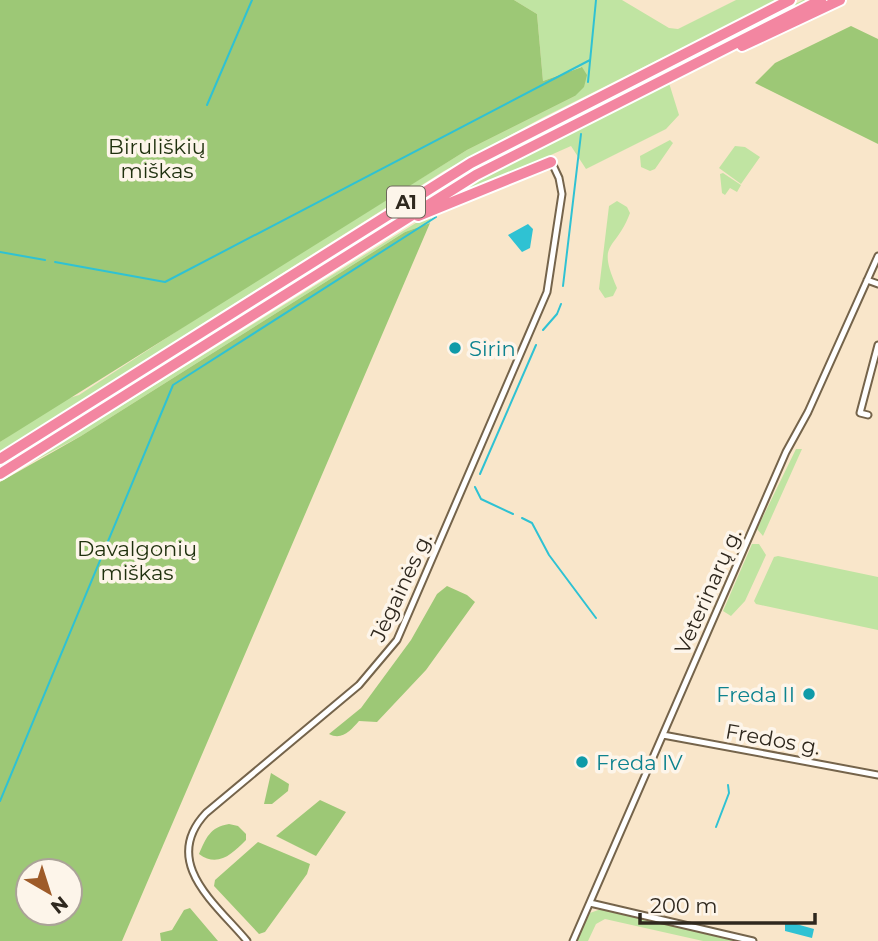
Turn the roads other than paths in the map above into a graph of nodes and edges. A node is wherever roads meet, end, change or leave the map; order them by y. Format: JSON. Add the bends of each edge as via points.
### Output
{"nodes":[{"id":1,"x":790,"y":0,"type":"edge"},
{"id":2,"x":821,"y":0,"type":"edge"},
{"id":3,"x":840,"y":0,"type":"edge"},
{"id":4,"x":679,"y":71,"type":"junction"},
{"id":5,"x":551,"y":162,"type":"joint"},
{"id":6,"x":396,"y":225,"type":"junction"},
{"id":7,"x":878,"y":256,"type":"edge"},
{"id":8,"x":867,"y":279,"type":"junction"},
{"id":9,"x":878,"y":284,"type":"edge"},
{"id":10,"x":878,"y":345,"type":"edge"},
{"id":11,"x":868,"y":415,"type":"dead end"},
{"id":12,"x":0,"y":459,"type":"edge"},
{"id":13,"x":0,"y":474,"type":"edge"},
{"id":14,"x":663,"y":734,"type":"junction"},
{"id":15,"x":878,"y":775,"type":"edge"},
{"id":16,"x":590,"y":902,"type":"junction"},
{"id":17,"x":247,"y":941,"type":"edge"},
{"id":18,"x":573,"y":941,"type":"edge"},
{"id":19,"x":753,"y":941,"type":"edge"}],
"edges":[{"from":1,"to":12,"type":"highway","number":"A1","via":[[471,163]]},
{"from":2,"to":4,"type":"highway","number":"A1"},
{"from":3,"to":4,"type":"highway","via":[[770,35]]},
{"from":4,"to":6,"type":"highway","number":"A1","via":[[476,175]]},
{"from":5,"to":6,"type":"highway"},
{"from":5,"to":17,"type":"street","name":"Jėgainės g.","via":[[562,194],[547,292],[397,640],[359,685],[206,813],[190,835],[188,857],[193,877]]},
{"from":6,"to":13,"type":"highway","number":"A1"},
{"from":7,"to":8,"type":"street","name":"Veterinarų g."},
{"from":8,"to":9,"type":"street"},
{"from":8,"to":14,"type":"street","name":"Veterinarų g."},
{"from":10,"to":11,"type":"street","via":[[860,413]]},
{"from":14,"to":15,"type":"street","name":"Fredos g."},
{"from":14,"to":16,"type":"street","name":"Veterinarų g."},
{"from":16,"to":18,"type":"street","name":"Veterinarų g."},
{"from":16,"to":19,"type":"street"}]}
